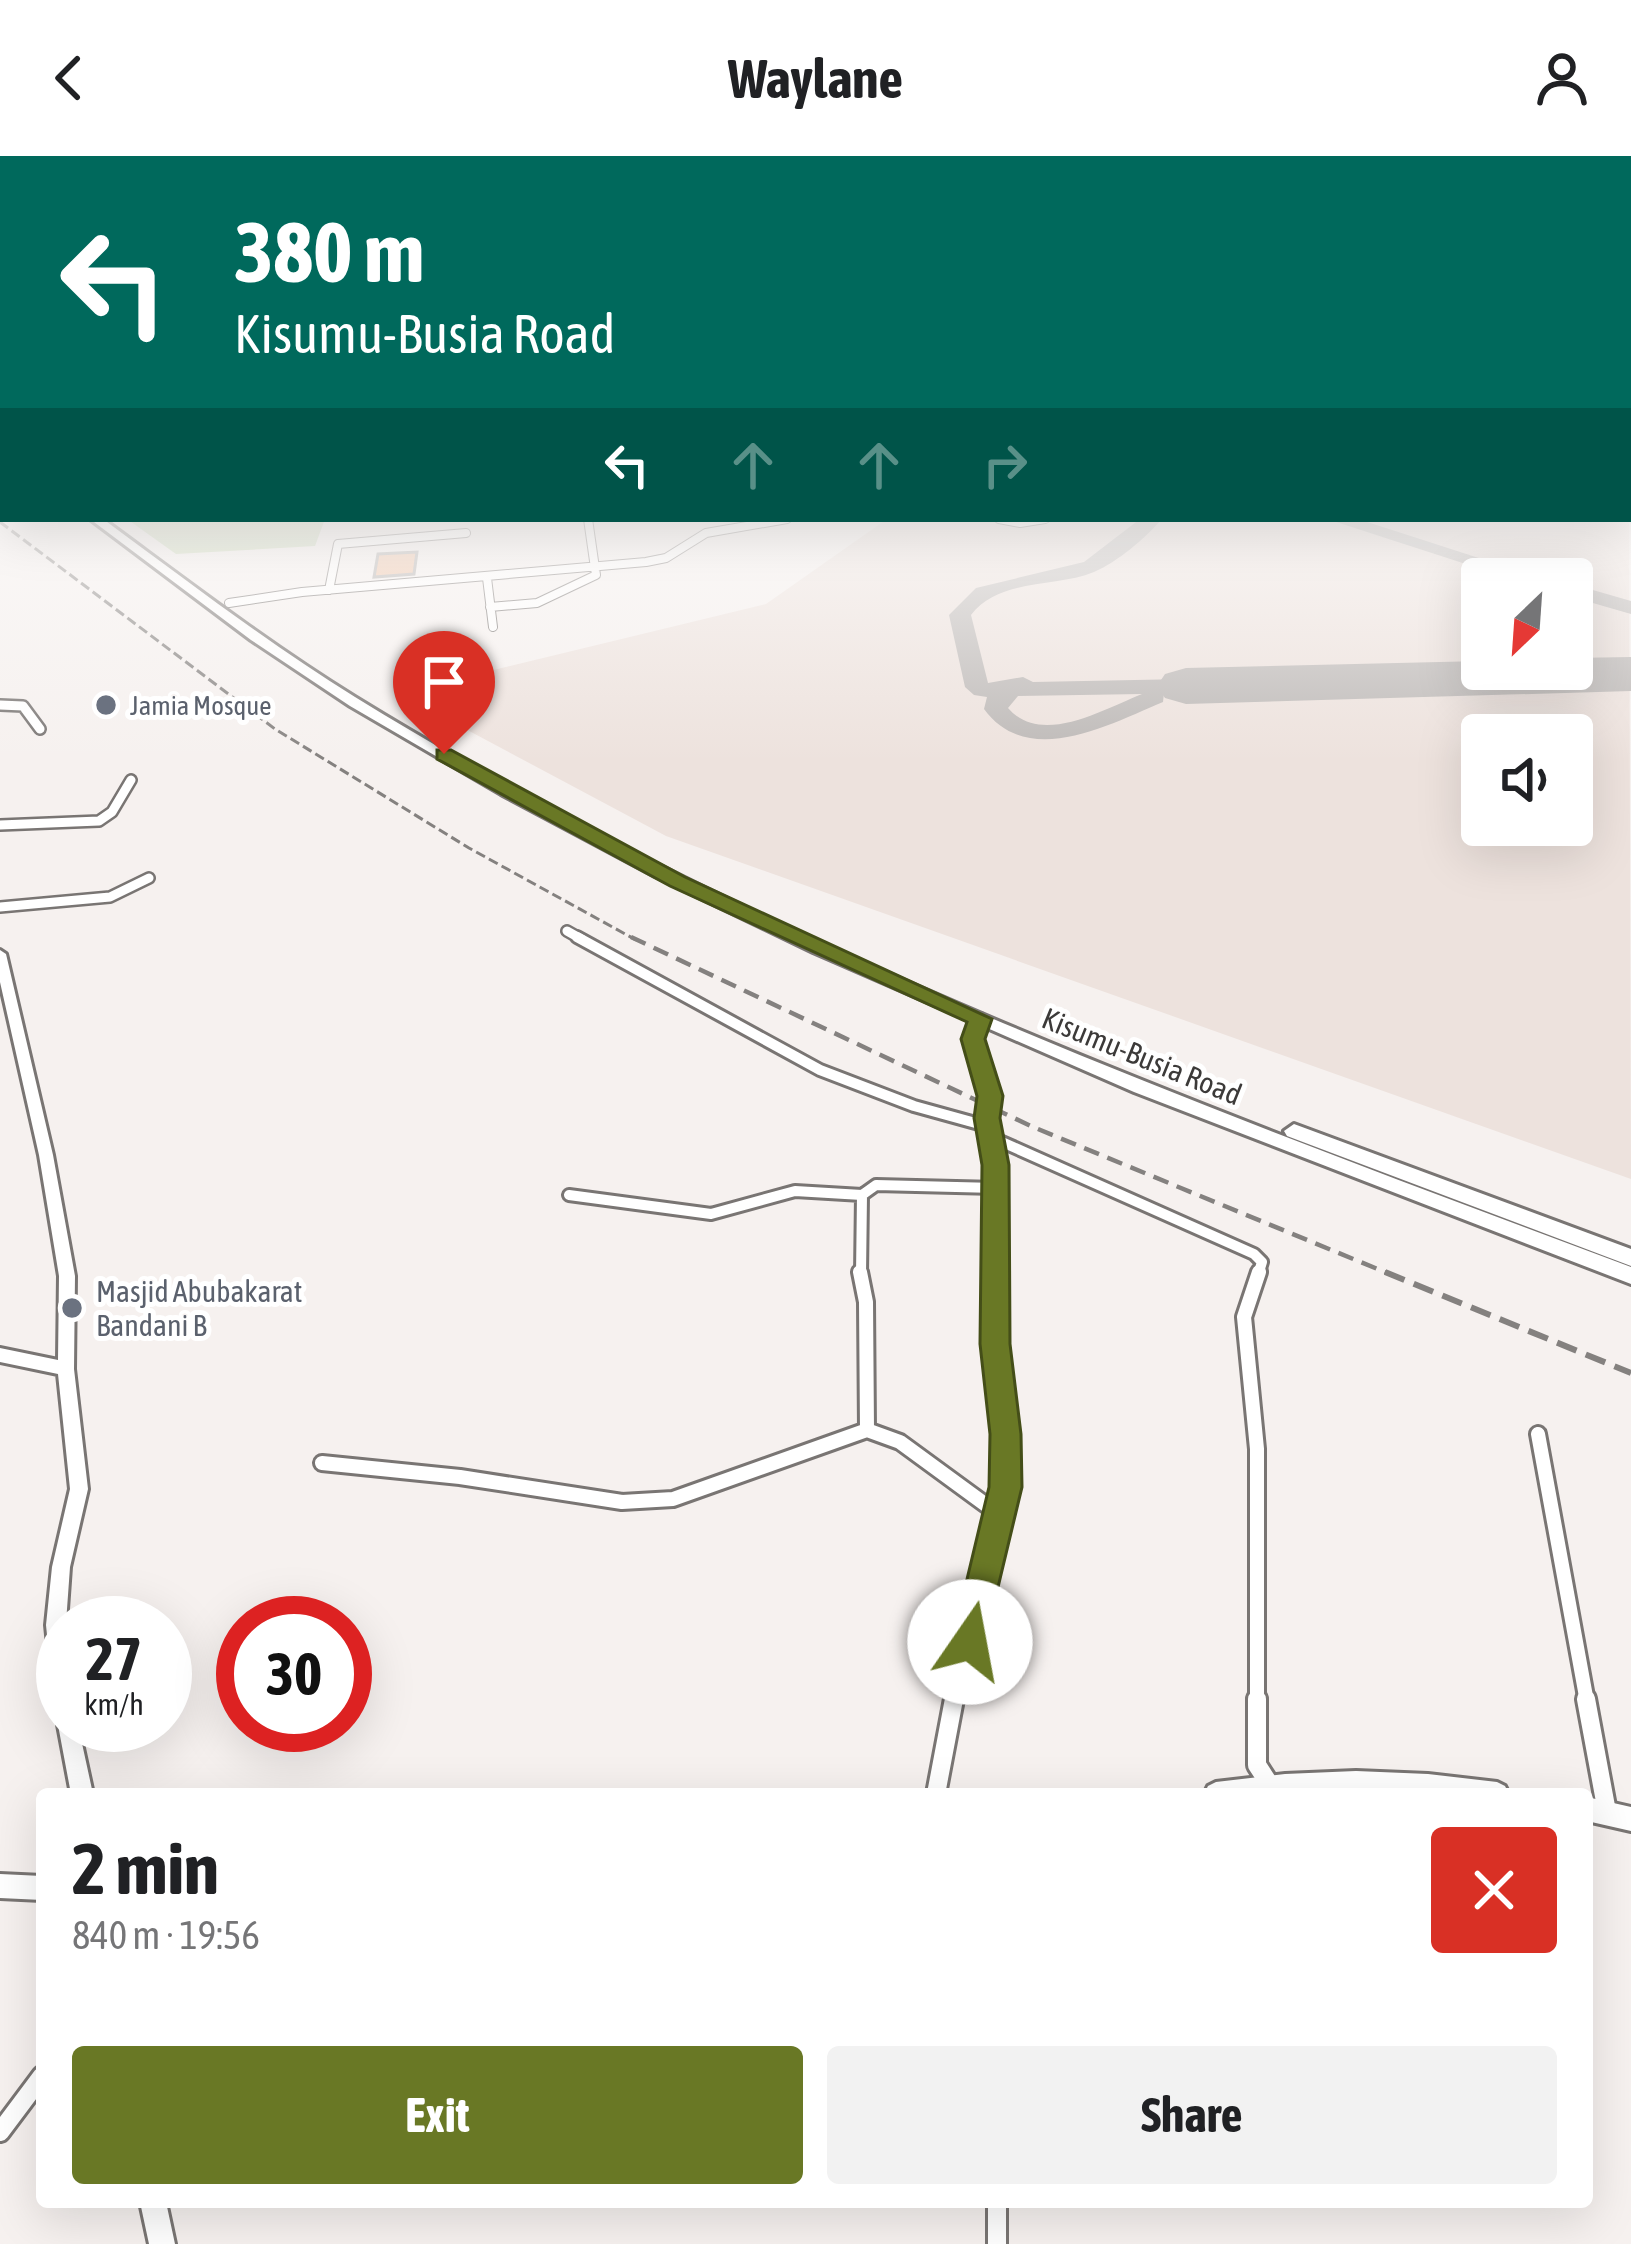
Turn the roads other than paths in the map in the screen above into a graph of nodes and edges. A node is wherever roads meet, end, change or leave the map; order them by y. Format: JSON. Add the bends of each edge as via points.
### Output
{"nodes":[{"id":1,"x":161,"y":566,"type":"edge"},
{"id":2,"x":177,"y":566,"type":"edge"},
{"id":3,"x":333,"y":566,"type":"edge"},
{"id":4,"x":608,"y":566,"type":"edge"},
{"id":5,"x":596,"y":568,"type":"junction"},
{"id":6,"x":487,"y":578,"type":"junction"},
{"id":7,"x":328,"y":590,"type":"junction"},
{"id":8,"x":229,"y":603,"type":"junction"},
{"id":9,"x":490,"y":607,"type":"junction"},
{"id":10,"x":493,"y":627,"type":"dead end"},
{"id":11,"x":0,"y":705,"type":"edge"},
{"id":12,"x":40,"y":729,"type":"dead end"},
{"id":13,"x":131,"y":780,"type":"dead end"},
{"id":14,"x":0,"y":825,"type":"edge"},
{"id":15,"x":149,"y":878,"type":"dead end"},
{"id":16,"x":0,"y":907,"type":"edge"},
{"id":17,"x":567,"y":931,"type":"dead end"},
{"id":18,"x":0,"y":955,"type":"edge"},
{"id":19,"x":7,"y":1016,"type":"edge"},
{"id":20,"x":980,"y":1019,"type":"junction"},
{"id":21,"x":991,"y":1132,"type":"junction"},
{"id":22,"x":996,"y":1187,"type":"junction"},
{"id":23,"x":569,"y":1195,"type":"dead end"},
{"id":24,"x":862,"y":1195,"type":"junction"},
{"id":25,"x":1631,"y":1258,"type":"edge"},
{"id":26,"x":1631,"y":1276,"type":"edge"},
{"id":27,"x":0,"y":1355,"type":"edge"},
{"id":28,"x":66,"y":1369,"type":"junction"},
{"id":29,"x":867,"y":1430,"type":"junction"},
{"id":30,"x":1538,"y":1434,"type":"dead end"},
{"id":31,"x":322,"y":1463,"type":"dead end"},
{"id":32,"x":998,"y":1513,"type":"junction"},
{"id":33,"x":58,"y":1596,"type":"edge"},
{"id":34,"x":73,"y":1752,"type":"edge"},
{"id":35,"x":1270,"y":1785,"type":"junction"},
{"id":36,"x":81,"y":1788,"type":"edge"},
{"id":37,"x":937,"y":1788,"type":"edge"},
{"id":38,"x":1252,"y":1788,"type":"edge"},
{"id":39,"x":1443,"y":1788,"type":"edge"},
{"id":40,"x":1597,"y":1810,"type":"edge"},
{"id":41,"x":1631,"y":1819,"type":"edge"},
{"id":42,"x":0,"y":1886,"type":"edge"},
{"id":43,"x":36,"y":1888,"type":"edge"},
{"id":44,"x":36,"y":2084,"type":"edge"},
{"id":45,"x":0,"y":2132,"type":"edge"},
{"id":46,"x":154,"y":2208,"type":"edge"},
{"id":47,"x":997,"y":2208,"type":"edge"},
{"id":48,"x":162,"y":2244,"type":"edge"},
{"id":49,"x":997,"y":2244,"type":"edge"}],
"edges":[{"from":1,"to":20,"type":"highway","name":"Kisumu-Busia Road","via":[[300,667],[478,776],[677,881]]},
{"from":2,"to":8,"type":"highway","name":"Kisumu-Busia Road"},
{"from":3,"to":7,"type":"street"},
{"from":4,"to":5,"type":"street"},
{"from":5,"to":6,"type":"street"},
{"from":5,"to":9,"type":"street","via":[[592,578],[545,601]]},
{"from":6,"to":7,"type":"street"},
{"from":6,"to":9,"type":"street"},
{"from":7,"to":8,"type":"street"},
{"from":8,"to":25,"type":"highway","name":"Kisumu-Busia Road","via":[[440,741],[780,916],[1055,1038]]},
{"from":9,"to":10,"type":"street"},
{"from":11,"to":12,"type":"street","via":[[23,706]]},
{"from":13,"to":14,"type":"street","via":[[99,821]]},
{"from":15,"to":16,"type":"street","via":[[110,897]]},
{"from":17,"to":21,"type":"street","via":[[820,1070]]},
{"from":18,"to":19,"type":"street"},
{"from":19,"to":28,"type":"street","via":[[46,1155],[67,1276]]},
{"from":20,"to":21,"type":"street","via":[[973,1039]]},
{"from":20,"to":26,"type":"highway","name":"Kisumu-Busia Road"},
{"from":21,"to":22,"type":"street"},
{"from":21,"to":35,"type":"street","via":[[1262,1262],[1244,1317],[1257,1449],[1256,1765]]},
{"from":22,"to":24,"type":"street","via":[[876,1185]]},
{"from":22,"to":32,"type":"street","via":[[995,1344],[1006,1434]]},
{"from":23,"to":24,"type":"street","via":[[711,1214],[795,1191]]},
{"from":24,"to":29,"type":"street"},
{"from":27,"to":28,"type":"street"},
{"from":28,"to":33,"type":"street","via":[[79,1489]]},
{"from":29,"to":31,"type":"street","via":[[747,1476],[639,1501]]},
{"from":29,"to":32,"type":"street","via":[[908,1447]]},
{"from":30,"to":40,"type":"street"},
{"from":32,"to":37,"type":"street"},
{"from":34,"to":36,"type":"street"},
{"from":35,"to":38,"type":"main road"},
{"from":35,"to":39,"type":"main road"},
{"from":40,"to":41,"type":"main road"},
{"from":42,"to":43,"type":"main road"},
{"from":44,"to":45,"type":"street"},
{"from":46,"to":48,"type":"street"},
{"from":47,"to":49,"type":"street"}]}
